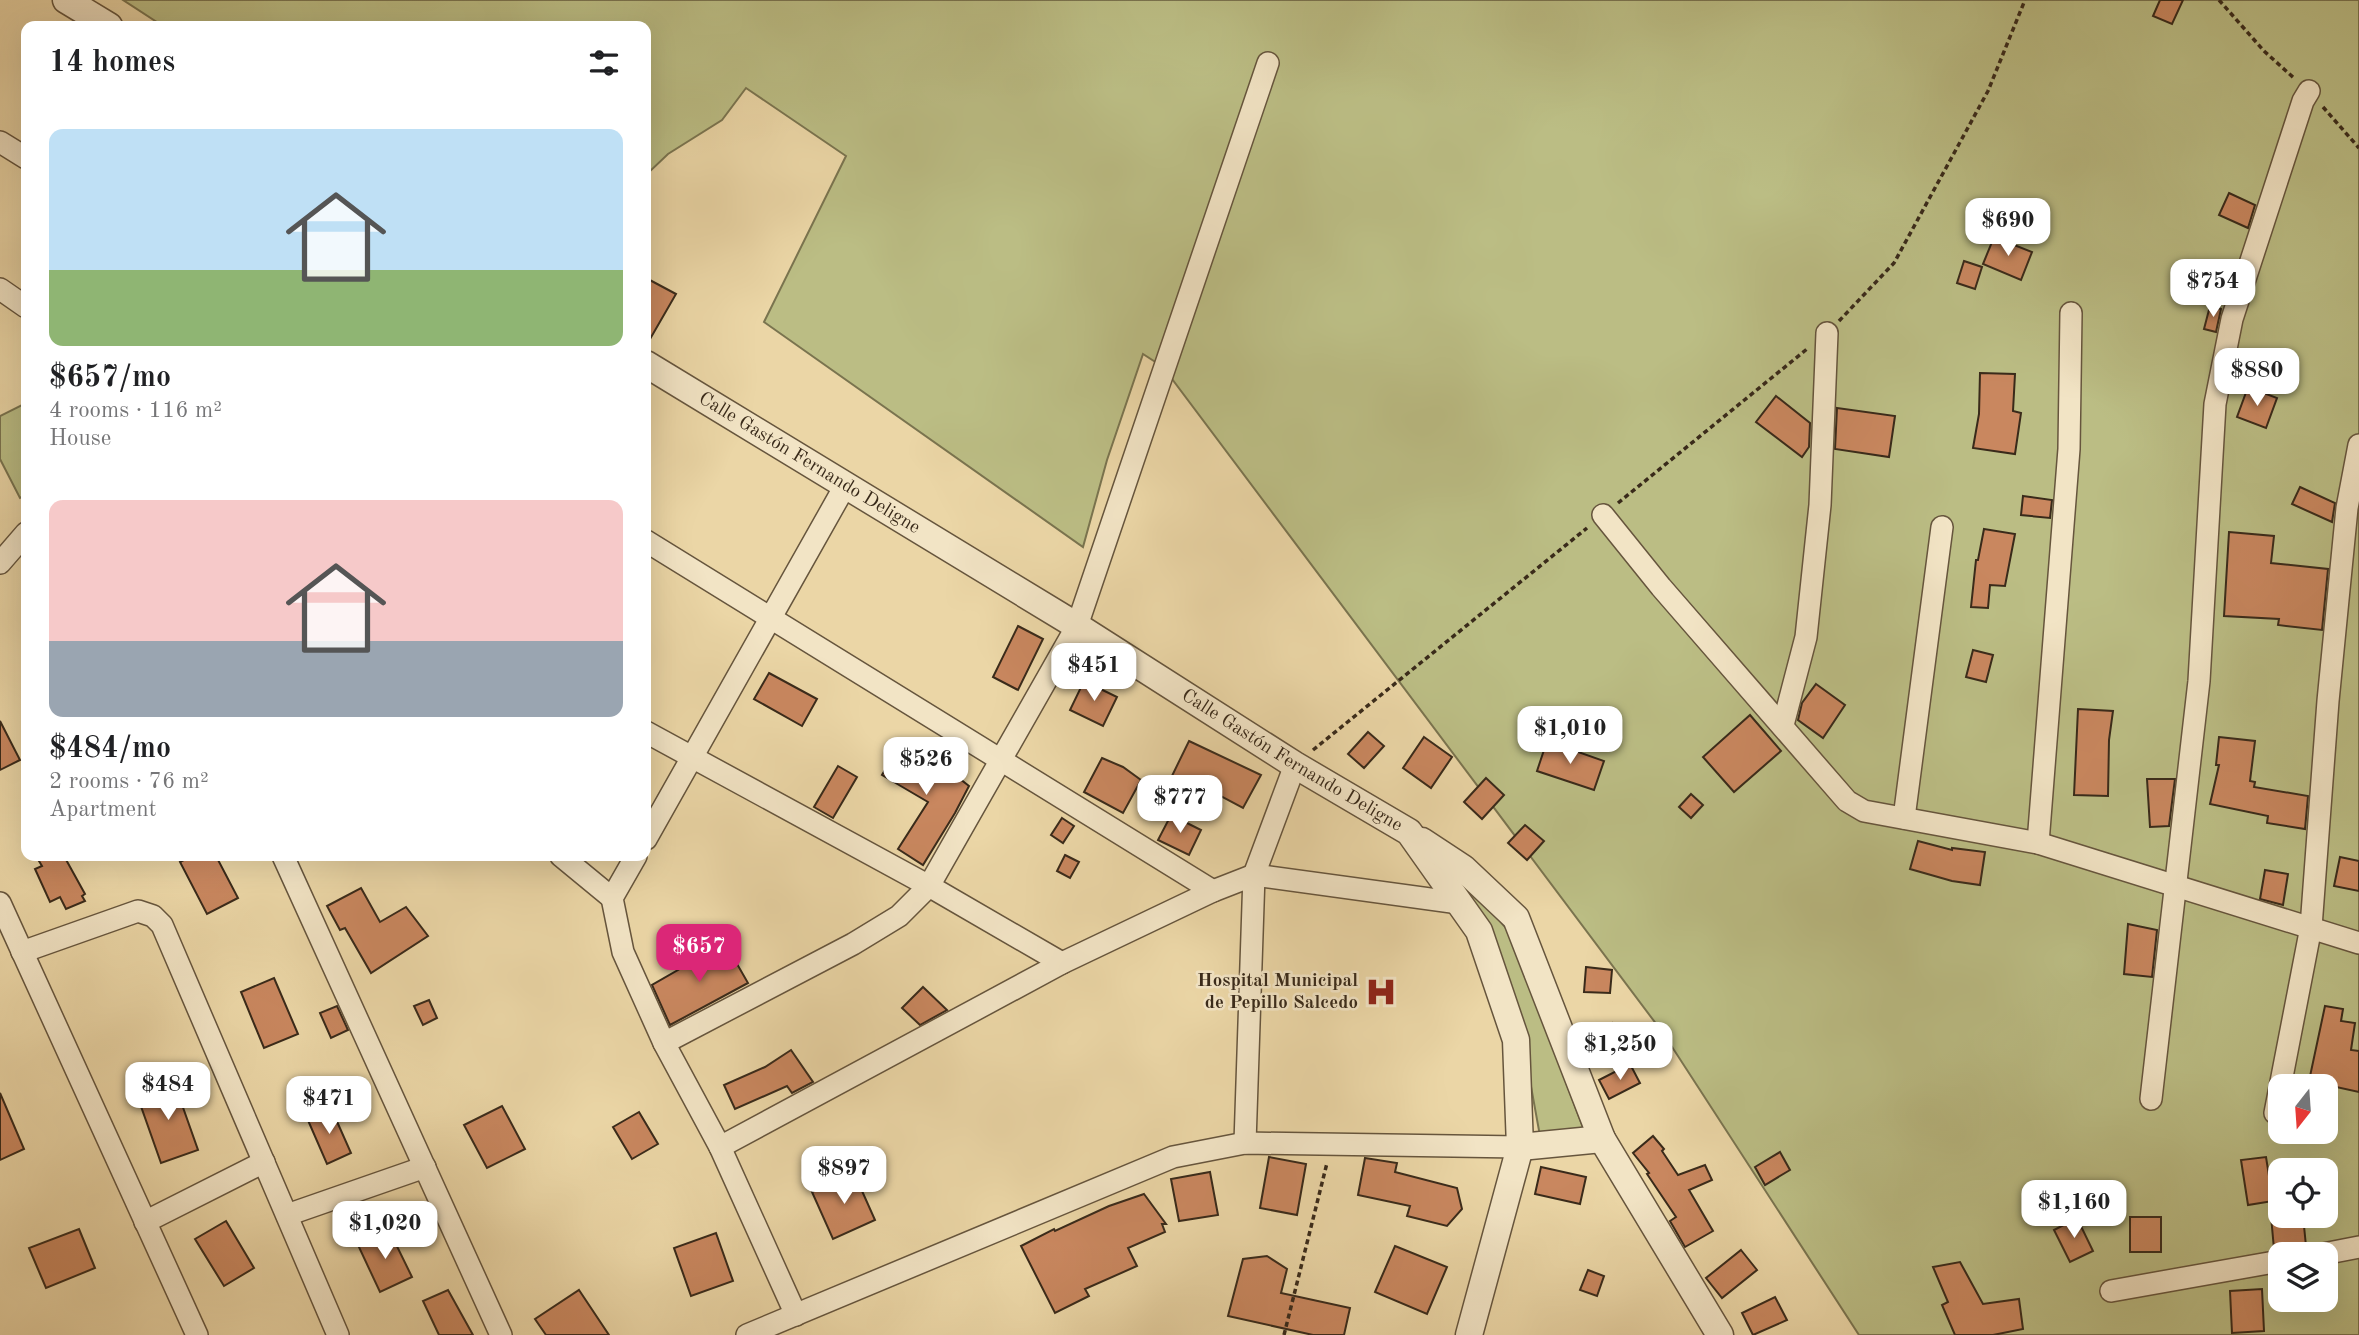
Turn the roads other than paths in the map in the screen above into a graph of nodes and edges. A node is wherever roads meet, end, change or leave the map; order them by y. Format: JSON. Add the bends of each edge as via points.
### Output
{"nodes":[{"id":1,"x":66,"y":0,"type":"edge"},
{"id":2,"x":101,"y":21,"type":"edge"},
{"id":3,"x":1268,"y":63,"type":"dead end"},
{"id":4,"x":2309,"y":91,"type":"road end"},
{"id":5,"x":0,"y":142,"type":"edge"},
{"id":6,"x":21,"y":155,"type":"edge"},
{"id":7,"x":0,"y":289,"type":"edge"},
{"id":8,"x":21,"y":304,"type":"edge"},
{"id":9,"x":2071,"y":313,"type":"dead end"},
{"id":10,"x":1828,"y":332,"type":"road end"},
{"id":11,"x":651,"y":367,"type":"edge"},
{"id":12,"x":2359,"y":445,"type":"edge"},
{"id":13,"x":845,"y":486,"type":"junction"},
{"id":14,"x":1603,"y":515,"type":"road end"},
{"id":15,"x":1942,"y":527,"type":"dead end"},
{"id":16,"x":21,"y":539,"type":"edge"},
{"id":17,"x":651,"y":544,"type":"edge"},
{"id":18,"x":0,"y":563,"type":"edge"},
{"id":19,"x":771,"y":618,"type":"junction"},
{"id":20,"x":1077,"y":626,"type":"junction"},
{"id":21,"x":1783,"y":725,"type":"junction"},
{"id":22,"x":651,"y":735,"type":"edge"},
{"id":23,"x":691,"y":758,"type":"junction"},
{"id":24,"x":1001,"y":760,"type":"junction"},
{"id":25,"x":1295,"y":765,"type":"junction"},
{"id":26,"x":1904,"y":818,"type":"junction"},
{"id":27,"x":651,"y":829,"type":"edge"},
{"id":28,"x":1409,"y":832,"type":"junction"},
{"id":29,"x":2038,"y":843,"type":"junction"},
{"id":30,"x":285,"y":861,"type":"edge"},
{"id":31,"x":567,"y":861,"type":"edge"},
{"id":32,"x":633,"y":861,"type":"edge"},
{"id":33,"x":1254,"y":875,"type":"junction"},
{"id":34,"x":2175,"y":884,"type":"junction"},
{"id":35,"x":929,"y":886,"type":"junction"},
{"id":36,"x":1213,"y":891,"type":"junction"},
{"id":37,"x":612,"y":898,"type":"junction"},
{"id":38,"x":0,"y":903,"type":"edge"},
{"id":39,"x":1459,"y":903,"type":"junction"},
{"id":40,"x":2311,"y":927,"type":"junction"},
{"id":41,"x":2359,"y":943,"type":"edge"},
{"id":42,"x":22,"y":952,"type":"junction"},
{"id":43,"x":1062,"y":963,"type":"junction"},
{"id":44,"x":664,"y":1043,"type":"junction"},
{"id":45,"x":2283,"y":1074,"type":"edge"},
{"id":46,"x":2151,"y":1099,"type":"dead end"},
{"id":47,"x":1602,"y":1139,"type":"junction"},
{"id":48,"x":1245,"y":1143,"type":"junction"},
{"id":49,"x":720,"y":1147,"type":"junction"},
{"id":50,"x":1520,"y":1147,"type":"junction"},
{"id":51,"x":264,"y":1162,"type":"junction"},
{"id":52,"x":425,"y":1167,"type":"junction"},
{"id":53,"x":287,"y":1214,"type":"junction"},
{"id":54,"x":145,"y":1222,"type":"junction"},
{"id":55,"x":2359,"y":1247,"type":"edge"},
{"id":56,"x":2338,"y":1251,"type":"edge"},
{"id":57,"x":2268,"y":1263,"type":"edge"},
{"id":58,"x":2110,"y":1291,"type":"dead end"},
{"id":59,"x":796,"y":1315,"type":"junction"},
{"id":60,"x":197,"y":1335,"type":"edge"},
{"id":61,"x":338,"y":1335,"type":"edge"},
{"id":62,"x":501,"y":1335,"type":"edge"},
{"id":63,"x":747,"y":1335,"type":"edge"},
{"id":64,"x":1469,"y":1335,"type":"edge"},
{"id":65,"x":1720,"y":1335,"type":"edge"}],
"edges":[{"from":1,"to":2,"type":"street"},
{"from":3,"to":20,"type":"street"},
{"from":4,"to":34,"type":"street","via":[[2278,171],[2232,319],[2215,404],[2199,681]]},
{"from":5,"to":6,"type":"street"},
{"from":7,"to":8,"type":"street"},
{"from":9,"to":29,"type":"street","via":[[2069,449]]},
{"from":10,"to":21,"type":"street","via":[[1820,505],[1806,637]]},
{"from":11,"to":13,"type":"street","name":"Calle Gastón Fernando Deligne"},
{"from":12,"to":40,"type":"street","via":[[2347,508]]},
{"from":13,"to":19,"type":"street"},
{"from":13,"to":20,"type":"street","name":"Calle Gastón Fernando Deligne"},
{"from":14,"to":21,"type":"street"},
{"from":15,"to":26,"type":"street"},
{"from":16,"to":18,"type":"street"},
{"from":17,"to":19,"type":"street"},
{"from":19,"to":23,"type":"street"},
{"from":19,"to":24,"type":"street"},
{"from":20,"to":24,"type":"street"},
{"from":20,"to":25,"type":"street","name":"Calle Gastón Fernando Deligne"},
{"from":21,"to":26,"type":"street","via":[[1847,801],[1864,811]]},
{"from":22,"to":23,"type":"street"},
{"from":23,"to":27,"type":"street"},
{"from":23,"to":35,"type":"street"},
{"from":24,"to":35,"type":"street"},
{"from":24,"to":36,"type":"street"},
{"from":25,"to":28,"type":"street","name":"Calle Gastón Fernando Deligne"},
{"from":25,"to":33,"type":"street"},
{"from":26,"to":29,"type":"street"},
{"from":28,"to":39,"type":"street","name":"Calle Gastón Fernando Deligne"},
{"from":28,"to":47,"type":"street","via":[[1463,868],[1516,918]]},
{"from":29,"to":34,"type":"street"},
{"from":30,"to":52,"type":"street"},
{"from":31,"to":37,"type":"street"},
{"from":32,"to":37,"type":"street"},
{"from":33,"to":36,"type":"street"},
{"from":33,"to":39,"type":"street"},
{"from":33,"to":48,"type":"street"},
{"from":34,"to":40,"type":"street"},
{"from":34,"to":46,"type":"street"},
{"from":35,"to":43,"type":"street"},
{"from":35,"to":44,"type":"street","via":[[899,916],[853,944]]},
{"from":36,"to":43,"type":"street"},
{"from":37,"to":44,"type":"street","via":[[623,952]]},
{"from":38,"to":42,"type":"street"},
{"from":39,"to":50,"type":"street","name":"Calle Gastón Fernando Deligne","via":[[1479,931],[1516,1040]]},
{"from":40,"to":41,"type":"street"},
{"from":40,"to":45,"type":"street"},
{"from":42,"to":51,"type":"street","via":[[138,911],[153,916],[162,925]]},
{"from":42,"to":54,"type":"street"},
{"from":43,"to":49,"type":"street"},
{"from":44,"to":49,"type":"street"},
{"from":47,"to":50,"type":"street"},
{"from":47,"to":65,"type":"street"},
{"from":48,"to":50,"type":"street"},
{"from":48,"to":59,"type":"street","via":[[1173,1157]]},
{"from":49,"to":59,"type":"street"},
{"from":50,"to":64,"type":"street","name":"Calle Gastón Fernando Deligne"},
{"from":51,"to":53,"type":"street"},
{"from":51,"to":54,"type":"street"},
{"from":52,"to":53,"type":"street"},
{"from":52,"to":62,"type":"street"},
{"from":53,"to":61,"type":"street"},
{"from":54,"to":60,"type":"street"},
{"from":55,"to":56,"type":"street"},
{"from":57,"to":58,"type":"street"},
{"from":59,"to":63,"type":"street"}]}
